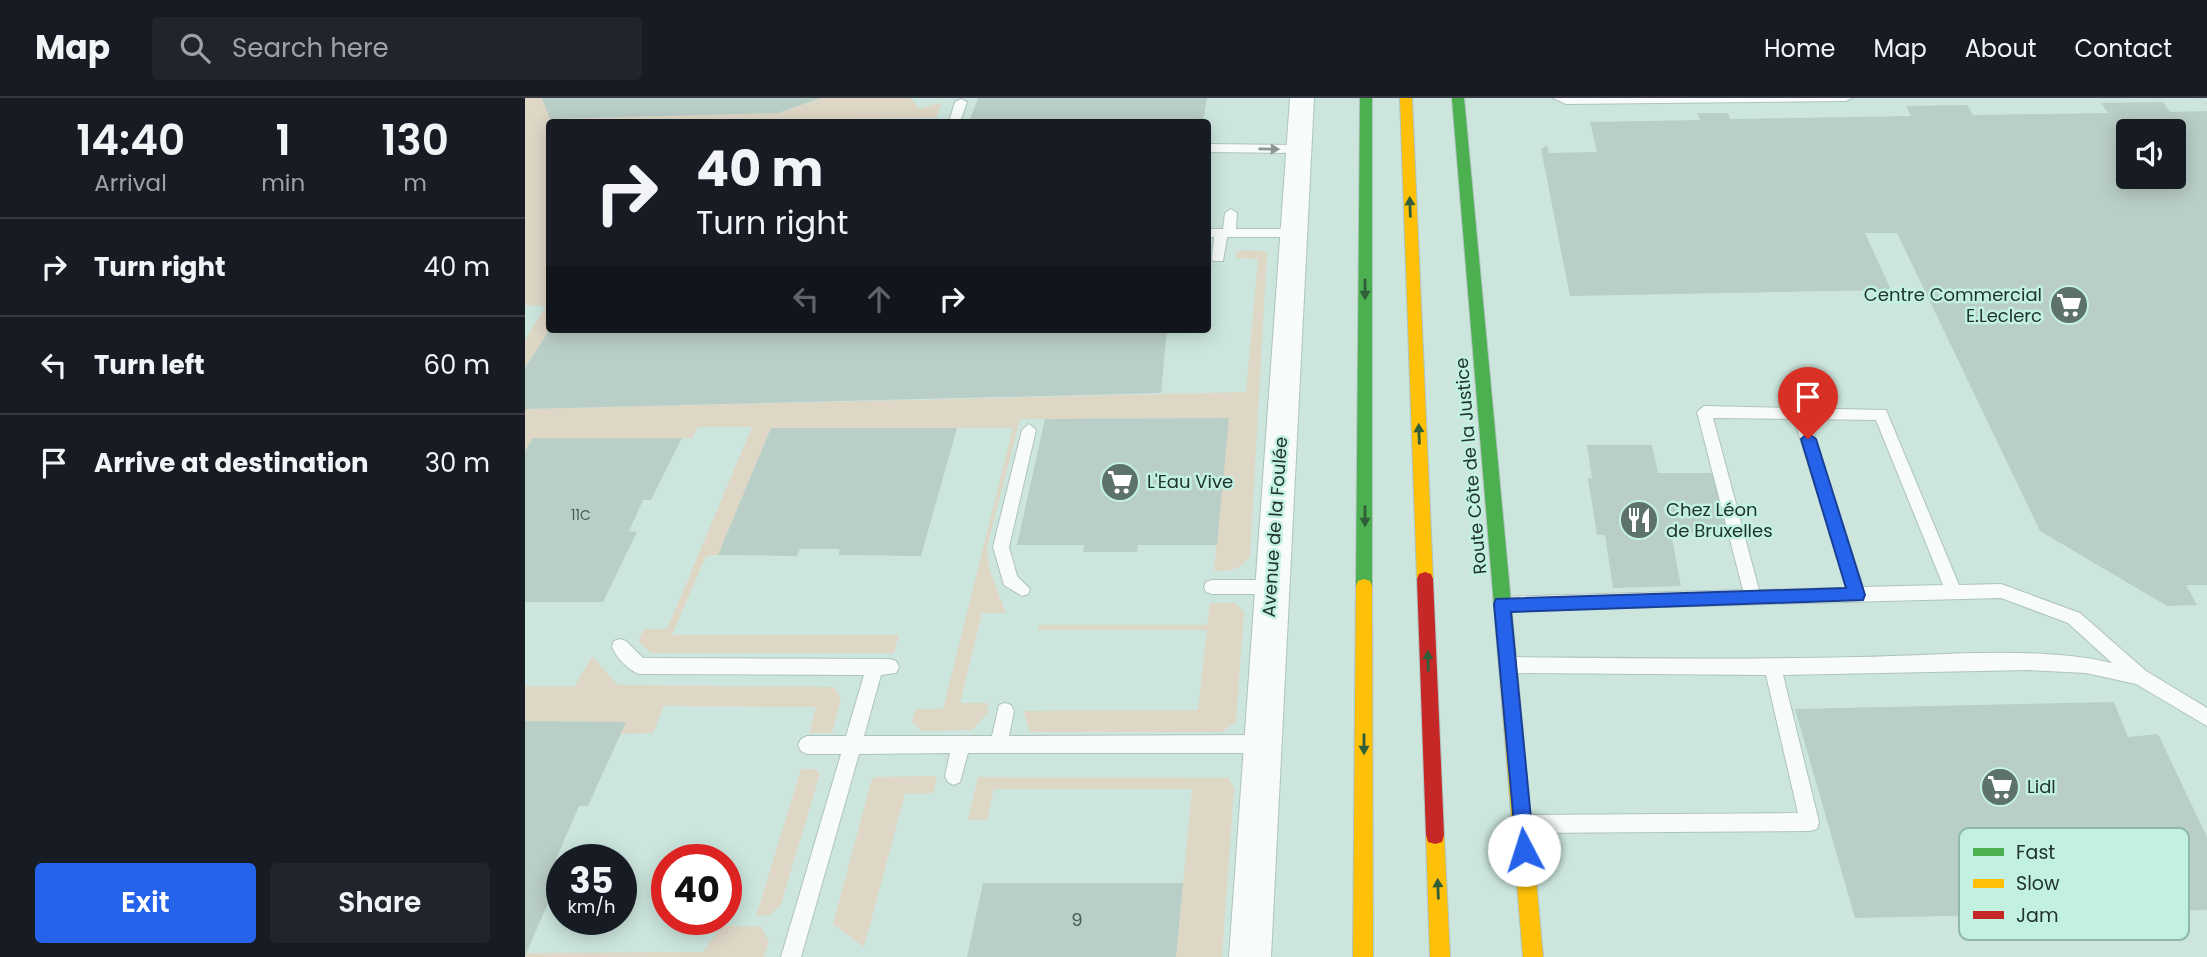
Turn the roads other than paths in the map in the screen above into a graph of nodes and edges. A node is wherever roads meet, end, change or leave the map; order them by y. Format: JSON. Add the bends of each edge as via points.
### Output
{"nodes":[{"id":1,"x":1302,"y":98,"type":"edge"},
{"id":2,"x":1366,"y":98,"type":"edge"},
{"id":3,"x":1406,"y":98,"type":"edge"},
{"id":4,"x":1458,"y":98,"type":"edge"},
{"id":5,"x":1559,"y":98,"type":"edge"},
{"id":6,"x":1846,"y":98,"type":"edge"},
{"id":7,"x":961,"y":102,"type":"dead end"},
{"id":8,"x":955,"y":119,"type":"edge"},
{"id":9,"x":1211,"y":147,"type":"edge"},
{"id":10,"x":1299,"y":149,"type":"junction"},
{"id":11,"x":1231,"y":213,"type":"dead end"},
{"id":12,"x":1219,"y":233,"type":"edge"},
{"id":13,"x":1294,"y":233,"type":"junction"},
{"id":14,"x":1218,"y":258,"type":"dead end"},
{"id":15,"x":1800,"y":413,"type":"junction"},
{"id":16,"x":1029,"y":430,"type":"dead end"},
{"id":17,"x":1212,"y":587,"type":"dead end"},
{"id":18,"x":1271,"y":587,"type":"junction"},
{"id":19,"x":1022,"y":589,"type":"dead end"},
{"id":20,"x":1954,"y":592,"type":"junction"},
{"id":21,"x":1857,"y":595,"type":"junction"},
{"id":22,"x":1753,"y":598,"type":"junction"},
{"id":23,"x":1502,"y":604,"type":"junction"},
{"id":24,"x":620,"y":647,"type":"dead end"},
{"id":25,"x":1507,"y":665,"type":"junction"},
{"id":26,"x":1773,"y":667,"type":"junction"},
{"id":27,"x":2140,"y":677,"type":"junction"},
{"id":28,"x":1005,"y":711,"type":"dead end"},
{"id":29,"x":2207,"y":718,"type":"edge"},
{"id":30,"x":854,"y":744,"type":"junction"},
{"id":31,"x":961,"y":744,"type":"junction"},
{"id":32,"x":999,"y":744,"type":"junction"},
{"id":33,"x":1261,"y":744,"type":"junction"},
{"id":34,"x":807,"y":745,"type":"dead end"},
{"id":35,"x":954,"y":776,"type":"dead end"},
{"id":36,"x":1522,"y":824,"type":"junction"},
{"id":37,"x":791,"y":957,"type":"edge"},
{"id":38,"x":1249,"y":957,"type":"edge"},
{"id":39,"x":1363,"y":957,"type":"edge"},
{"id":40,"x":1440,"y":957,"type":"edge"},
{"id":41,"x":1533,"y":957,"type":"edge"}],
"edges":[{"from":1,"to":10,"type":"street","name":"Avenue de la Foulée"},
{"from":2,"to":39,"type":"main road","one_way":true},
{"from":40,"to":3,"type":"main road","one_way":true},
{"from":4,"to":23,"type":"main road","name":"Route Côte de la Justice"},
{"from":5,"to":6,"type":"lane"},
{"from":7,"to":8,"type":"lane"},
{"from":9,"to":10,"type":"lane","one_way":true,"via":[[1237,144]]},
{"from":10,"to":13,"type":"street","name":"Avenue de la Foulée"},
{"from":11,"to":12,"type":"lane"},
{"from":12,"to":13,"type":"lane"},
{"from":12,"to":14,"type":"lane"},
{"from":13,"to":18,"type":"street","name":"Avenue de la Foulée"},
{"from":15,"to":20,"type":"lane","via":[[1881,414]]},
{"from":15,"to":21,"type":"lane"},
{"from":15,"to":22,"type":"lane","via":[[1704,412]]},
{"from":16,"to":19,"type":"lane","via":[[1001,547],[1010,580]]},
{"from":17,"to":18,"type":"lane"},
{"from":18,"to":33,"type":"street","name":"Avenue de la Foulée"},
{"from":20,"to":21,"type":"lane"},
{"from":20,"to":27,"type":"lane","via":[[2001,591],[2074,618]]},
{"from":21,"to":22,"type":"lane"},
{"from":22,"to":23,"type":"lane"},
{"from":23,"to":25,"type":"main road","name":"Route Côte de la Justice"},
{"from":24,"to":30,"type":"lane","via":[[639,666],[883,667]]},
{"from":25,"to":26,"type":"lane"},
{"from":25,"to":36,"type":"main road","name":"Route Côte de la Justice"},
{"from":26,"to":27,"type":"lane","via":[[2029,662],[2086,665]]},
{"from":26,"to":36,"type":"lane","via":[[1810,822]]},
{"from":27,"to":29,"type":"lane"},
{"from":28,"to":32,"type":"lane"},
{"from":30,"to":31,"type":"lane"},
{"from":30,"to":34,"type":"lane"},
{"from":30,"to":37,"type":"lane"},
{"from":31,"to":32,"type":"lane"},
{"from":31,"to":35,"type":"lane"},
{"from":32,"to":33,"type":"lane"},
{"from":33,"to":38,"type":"street","name":"Avenue de la Foulée"},
{"from":36,"to":41,"type":"main road","name":"Route Côte de la Justice"}]}
